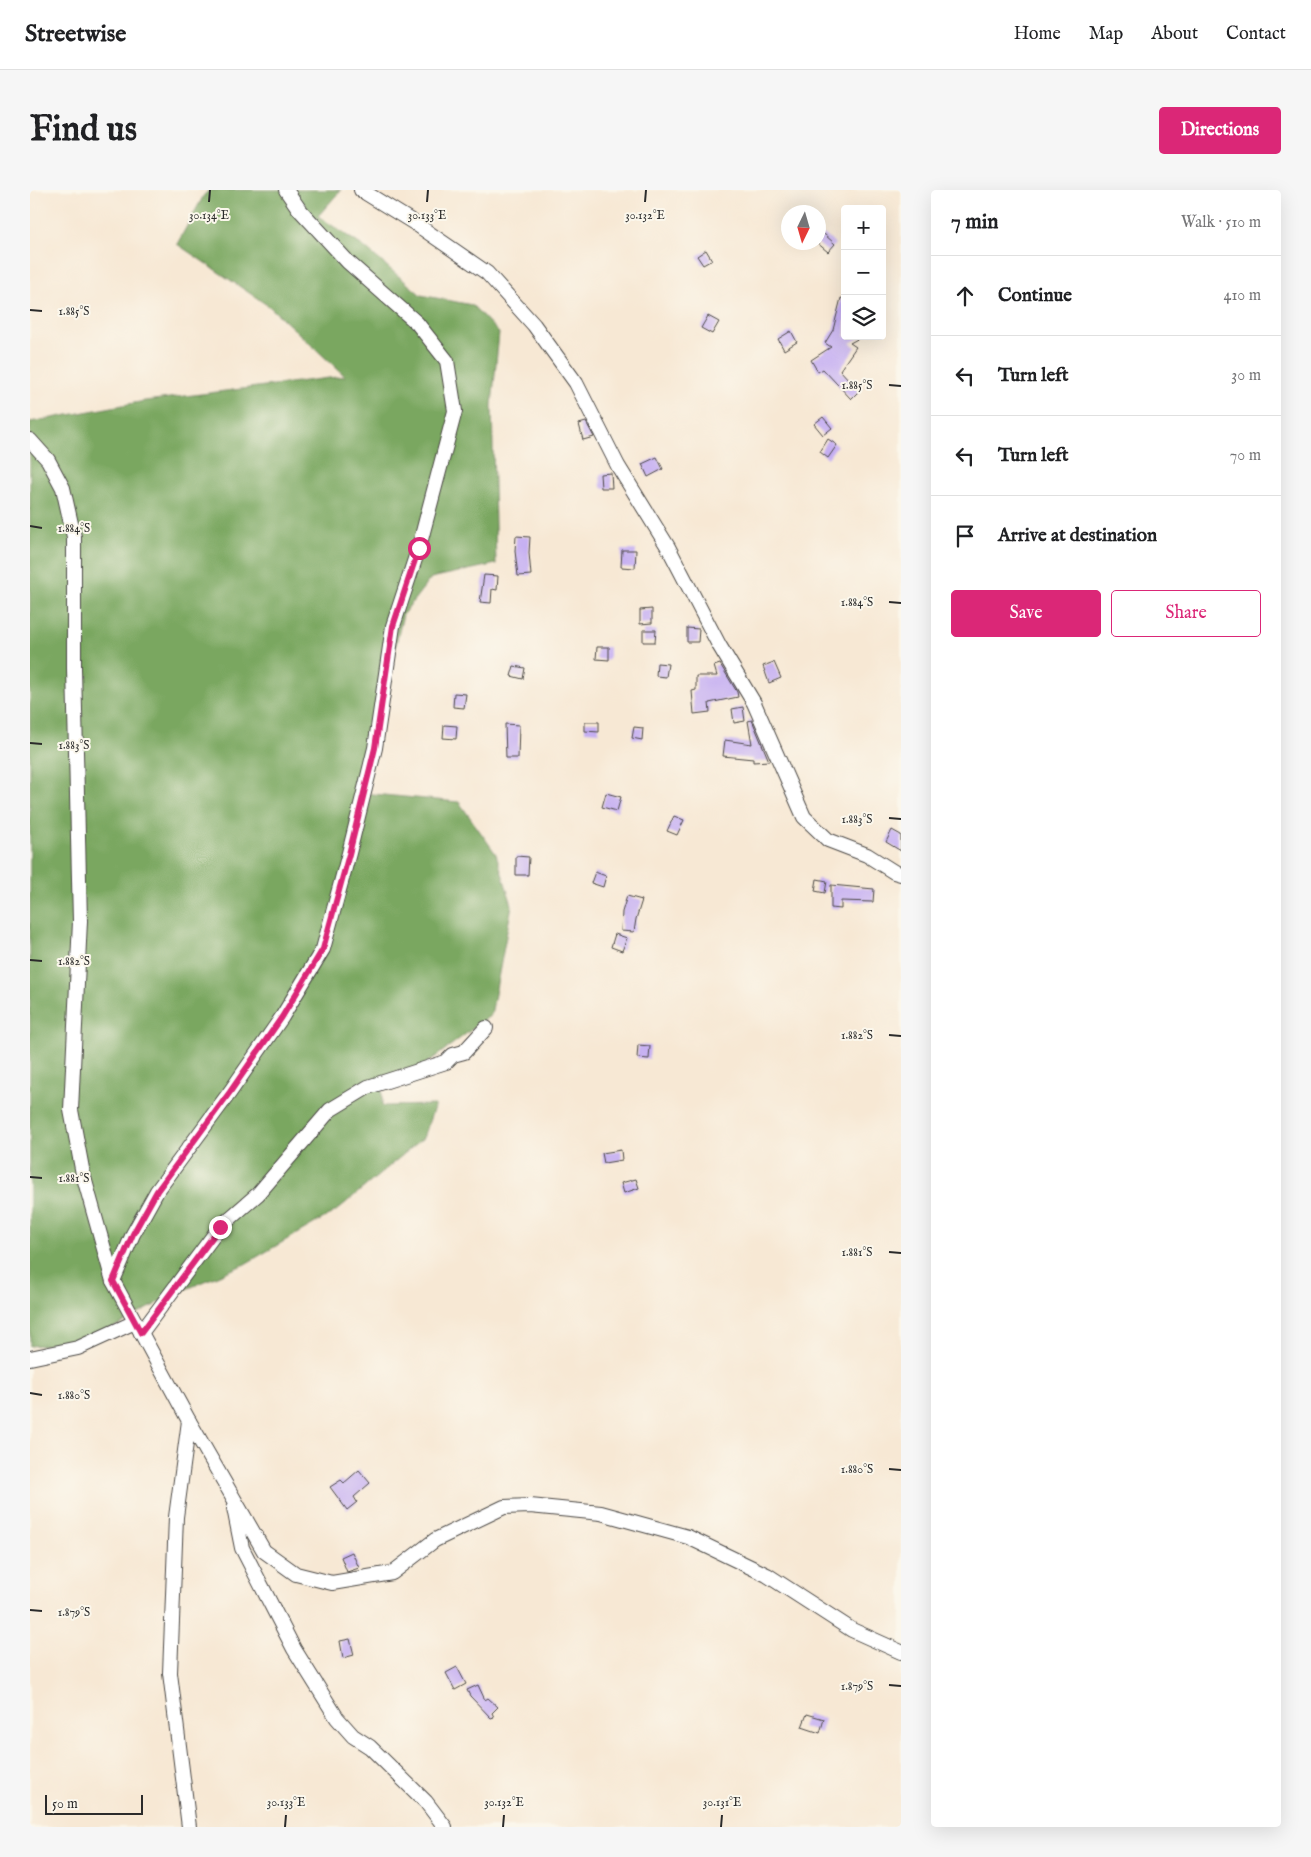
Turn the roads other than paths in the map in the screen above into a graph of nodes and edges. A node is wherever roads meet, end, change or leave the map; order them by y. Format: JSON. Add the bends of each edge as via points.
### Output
{"nodes":[{"id":1,"x":286,"y":190,"type":"edge"},
{"id":2,"x":361,"y":190,"type":"edge"},
{"id":3,"x":30,"y":440,"type":"edge"},
{"id":4,"x":901,"y":874,"type":"edge"},
{"id":5,"x":486,"y":1028,"type":"dead end"},
{"id":6,"x":113,"y":1281,"type":"junction"},
{"id":7,"x":138,"y":1328,"type":"junction"},
{"id":8,"x":30,"y":1358,"type":"edge"},
{"id":9,"x":189,"y":1422,"type":"junction"},
{"id":10,"x":232,"y":1496,"type":"junction"},
{"id":11,"x":901,"y":1652,"type":"edge"},
{"id":12,"x":189,"y":1827,"type":"edge"},
{"id":13,"x":445,"y":1827,"type":"edge"}],
"edges":[{"from":1,"to":6,"type":"street","via":[[299,210],[342,256],[417,323],[447,361],[455,411],[419,548],[393,626],[375,748],[323,949],[282,1017],[157,1191],[133,1234]]},
{"from":2,"to":4,"type":"street","via":[[487,273],[534,325],[576,384],[618,466],[668,547],[719,645],[754,703],[804,817],[828,840],[867,855]]},
{"from":3,"to":6,"type":"street","via":[[48,460],[62,488],[74,536],[80,921],[71,1110],[83,1174]]},
{"from":5,"to":7,"type":"street","via":[[464,1052],[446,1062],[368,1087],[330,1110],[258,1194],[220,1227]]},
{"from":6,"to":7,"type":"street"},
{"from":7,"to":8,"type":"street","via":[[78,1348]]},
{"from":7,"to":9,"type":"street"},
{"from":9,"to":10,"type":"street"},
{"from":9,"to":12,"type":"street","via":[[176,1517],[170,1673]]},
{"from":10,"to":11,"type":"street","via":[[264,1551],[296,1574],[332,1583],[392,1572],[435,1540],[504,1507],[530,1506],[601,1513],[688,1537],[766,1575],[852,1630]]},
{"from":10,"to":13,"type":"street","via":[[242,1548],[313,1682],[353,1736],[370,1747],[426,1802]]}]}
